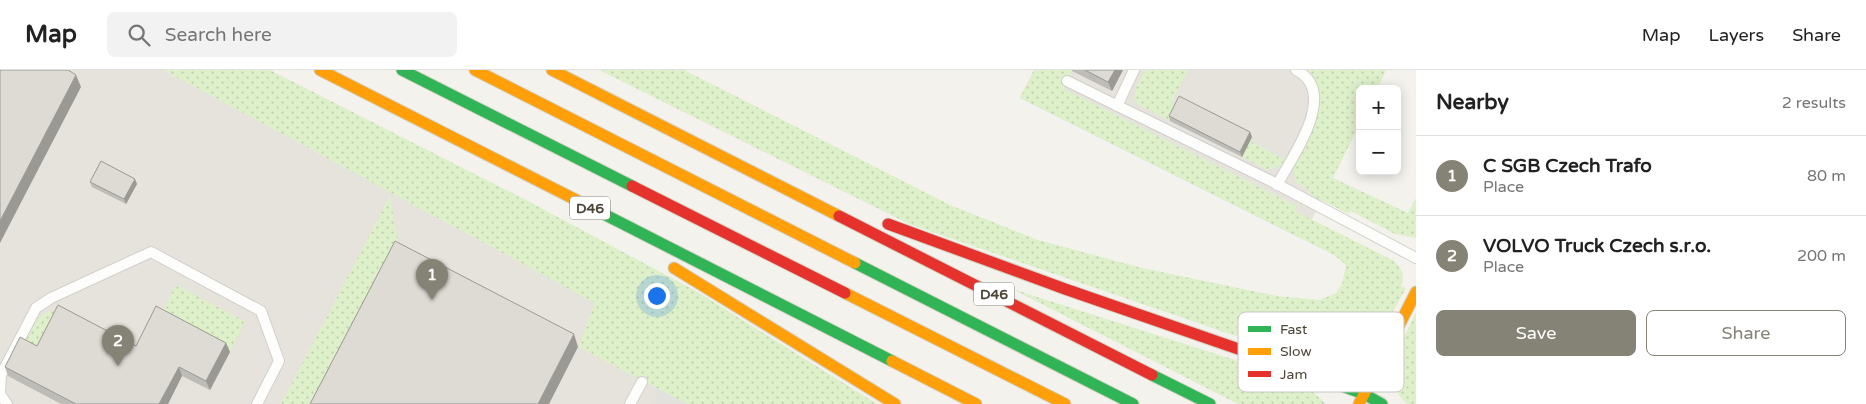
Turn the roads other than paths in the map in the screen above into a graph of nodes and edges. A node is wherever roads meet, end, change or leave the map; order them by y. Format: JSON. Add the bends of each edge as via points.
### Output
{"nodes":[{"id":1,"x":320,"y":70,"type":"edge"},
{"id":2,"x":402,"y":70,"type":"edge"},
{"id":3,"x":475,"y":70,"type":"edge"},
{"id":4,"x":552,"y":70,"type":"edge"},
{"id":5,"x":1134,"y":70,"type":"edge"},
{"id":6,"x":1296,"y":70,"type":"edge"},
{"id":7,"x":1067,"y":82,"type":"dead end"},
{"id":8,"x":1117,"y":106,"type":"junction"},
{"id":9,"x":500,"y":162,"type":"junction"},
{"id":10,"x":778,"y":185,"type":"junction"},
{"id":11,"x":1277,"y":185,"type":"junction"},
{"id":12,"x":625,"y":238,"type":"dead end"},
{"id":13,"x":1416,"y":258,"type":"edge"},
{"id":14,"x":667,"y":264,"type":"dead end"},
{"id":15,"x":1416,"y":292,"type":"edge"},
{"id":16,"x":1404,"y":316,"type":"edge"},
{"id":17,"x":1238,"y":350,"type":"edge"},
{"id":18,"x":642,"y":382,"type":"dead end"},
{"id":19,"x":1344,"y":392,"type":"edge"},
{"id":20,"x":1362,"y":399,"type":"edge"},
{"id":21,"x":6,"y":404,"type":"edge"},
{"id":22,"x":257,"y":404,"type":"edge"},
{"id":23,"x":630,"y":404,"type":"edge"},
{"id":24,"x":895,"y":404,"type":"edge"},
{"id":25,"x":976,"y":404,"type":"edge"},
{"id":26,"x":1065,"y":404,"type":"edge"},
{"id":27,"x":1133,"y":404,"type":"edge"},
{"id":28,"x":1210,"y":404,"type":"edge"},
{"id":29,"x":1382,"y":404,"type":"edge"}],
"edges":[{"from":1,"to":9,"type":"main road","number":"D46"},
{"from":2,"to":26,"type":"main road"},
{"from":3,"to":27,"type":"main road"},
{"from":4,"to":10,"type":"main road","number":"D46"},
{"from":5,"to":8,"type":"lane"},
{"from":6,"to":11,"type":"lane","via":[[1309,82],[1315,106],[1308,128]]},
{"from":7,"to":8,"type":"lane"},
{"from":8,"to":11,"type":"lane"},
{"from":9,"to":12,"type":"main road"},
{"from":9,"to":25,"type":"main road","number":"D46"},
{"from":10,"to":17,"type":"main road"},
{"from":10,"to":28,"type":"main road","number":"D46"},
{"from":11,"to":13,"type":"lane"},
{"from":14,"to":24,"type":"main road"},
{"from":15,"to":16,"type":"main road"},
{"from":18,"to":23,"type":"lane"},
{"from":19,"to":20,"type":"main road"},
{"from":20,"to":29,"type":"main road"},
{"from":21,"to":22,"type":"lane","via":[[0,394],[1,374],[36,308],[151,252],[262,310],[279,361]]}]}
